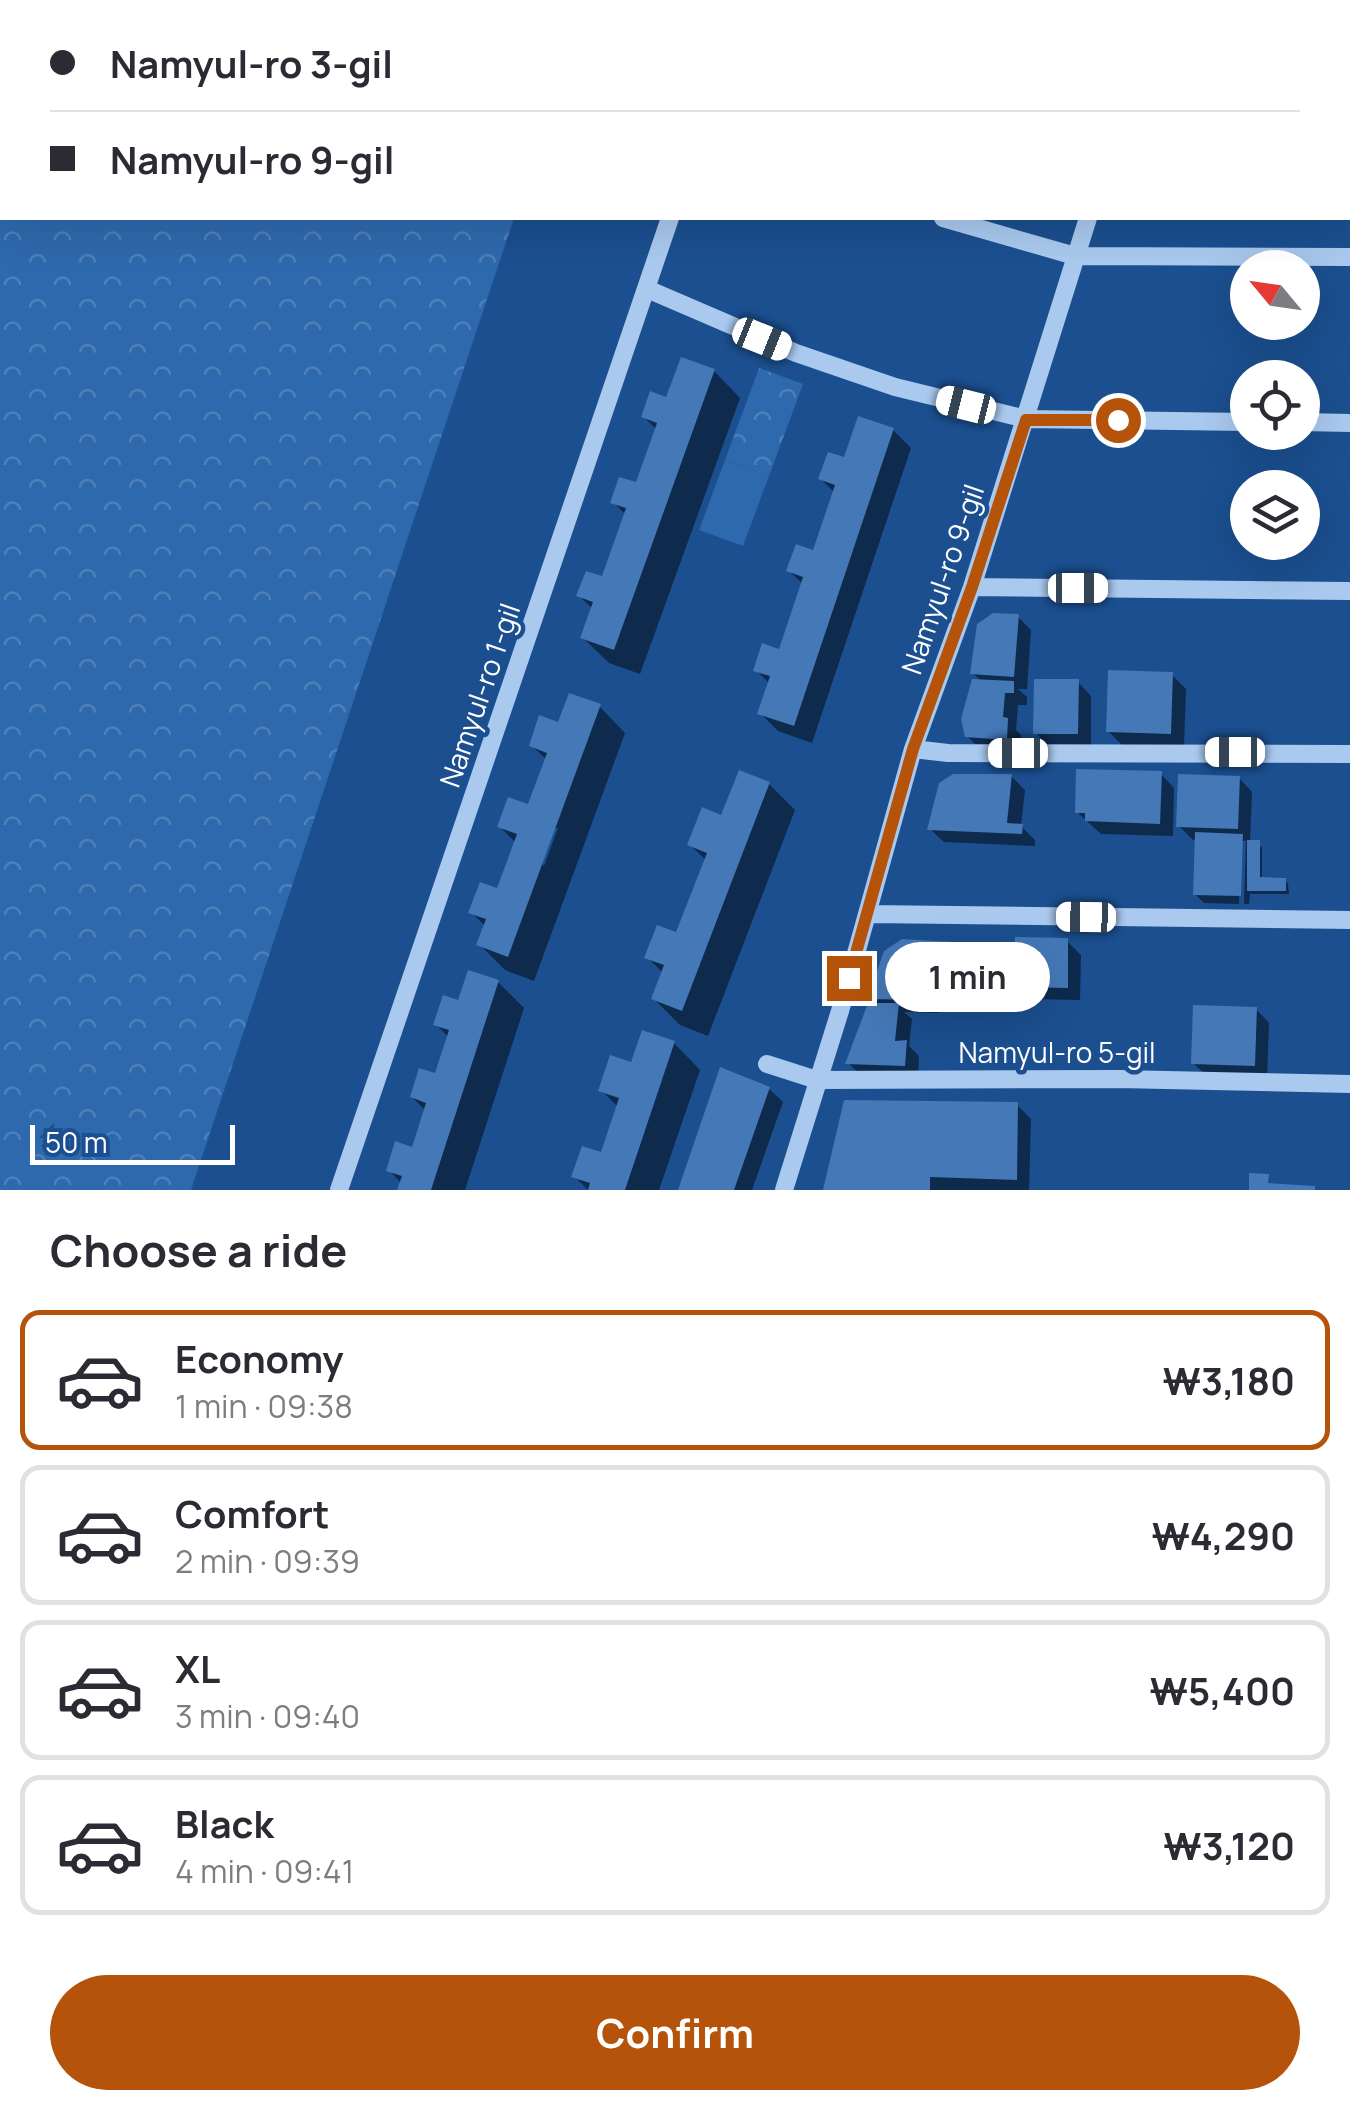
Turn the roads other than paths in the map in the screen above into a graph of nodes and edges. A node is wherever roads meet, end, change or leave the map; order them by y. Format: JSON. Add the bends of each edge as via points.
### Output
{"nodes":[{"id":1,"x":669,"y":220,"type":"edge"},
{"id":2,"x":950,"y":220,"type":"edge"},
{"id":3,"x":1087,"y":220,"type":"edge"},
{"id":4,"x":1075,"y":256,"type":"junction"},
{"id":5,"x":1350,"y":258,"type":"edge"},
{"id":6,"x":647,"y":289,"type":"junction"},
{"id":7,"x":1026,"y":420,"type":"junction"},
{"id":8,"x":1230,"y":422,"type":"edge"},
{"id":9,"x":1320,"y":422,"type":"edge"},
{"id":10,"x":1350,"y":422,"type":"edge"},
{"id":11,"x":972,"y":587,"type":"junction"},
{"id":12,"x":1350,"y":590,"type":"edge"},
{"id":13,"x":913,"y":749,"type":"junction"},
{"id":14,"x":1350,"y":754,"type":"edge"},
{"id":15,"x":868,"y":914,"type":"junction"},
{"id":16,"x":1350,"y":920,"type":"edge"},
{"id":17,"x":767,"y":1064,"type":"dead end"},
{"id":18,"x":817,"y":1080,"type":"junction"},
{"id":19,"x":1350,"y":1084,"type":"edge"},
{"id":20,"x":339,"y":1190,"type":"edge"},
{"id":21,"x":784,"y":1190,"type":"edge"}],
"edges":[{"from":1,"to":6,"type":"street","name":"Namyul-ro 1-gil"},
{"from":2,"to":4,"type":"street"},
{"from":3,"to":4,"type":"street","name":"Namyul-ro 9-gil"},
{"from":4,"to":5,"type":"street"},
{"from":4,"to":7,"type":"street","name":"Namyul-ro 9-gil"},
{"from":6,"to":7,"type":"street","via":[[796,353]]},
{"from":6,"to":20,"type":"street","name":"Namyul-ro 1-gil"},
{"from":7,"to":8,"type":"street"},
{"from":7,"to":11,"type":"street","name":"Namyul-ro 9-gil"},
{"from":9,"to":10,"type":"street"},
{"from":11,"to":12,"type":"street"},
{"from":11,"to":13,"type":"street","name":"Namyul-ro 9-gil"},
{"from":13,"to":14,"type":"street"},
{"from":13,"to":15,"type":"street","name":"Namyul-ro 9-gil"},
{"from":15,"to":16,"type":"street"},
{"from":15,"to":18,"type":"street","name":"Namyul-ro 9-gil"},
{"from":17,"to":18,"type":"street","name":"Namyul-ro 5-gil"},
{"from":18,"to":19,"type":"street","name":"Namyul-ro 5-gil"},
{"from":18,"to":21,"type":"street","name":"Namyul-ro 9-gil"}]}
